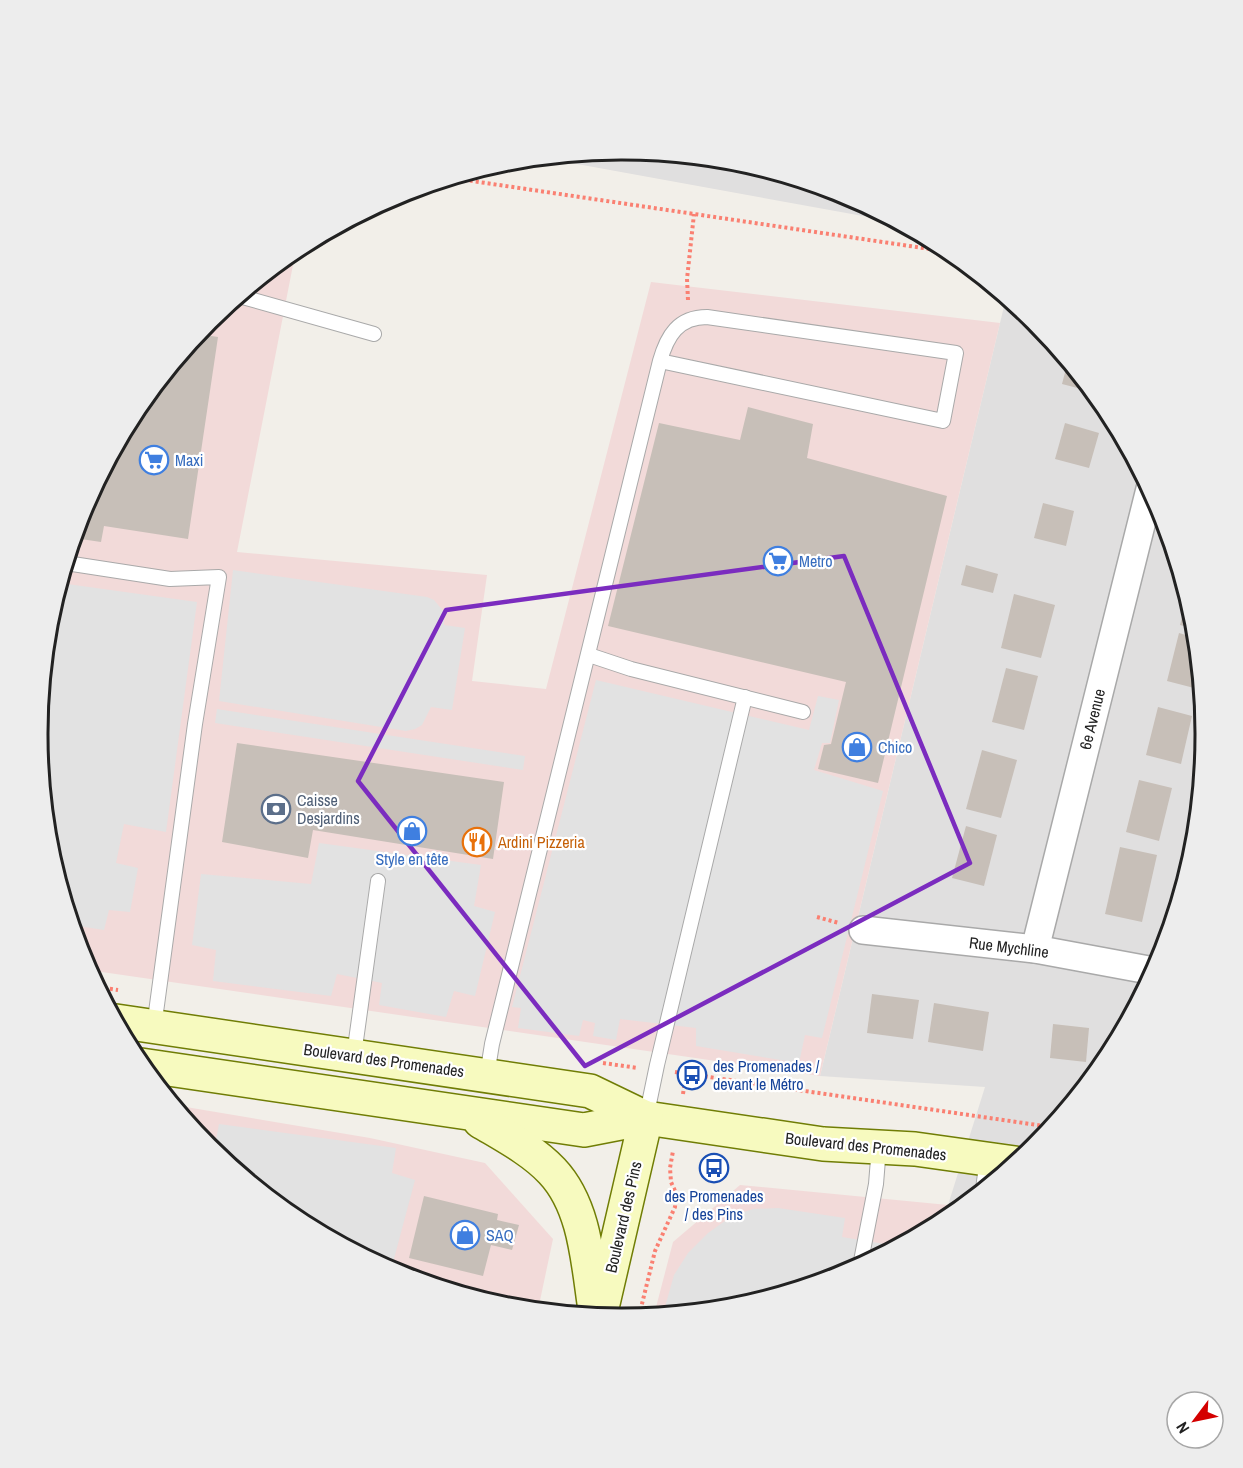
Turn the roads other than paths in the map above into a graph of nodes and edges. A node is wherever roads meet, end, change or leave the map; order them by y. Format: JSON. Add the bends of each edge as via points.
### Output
{"nodes":[{"id":1,"x":248,"y":299,"type":"edge"},
{"id":2,"x":374,"y":334,"type":"dead end"},
{"id":3,"x":660,"y":361,"type":"junction"},
{"id":4,"x":1146,"y":504,"type":"edge"},
{"id":5,"x":74,"y":563,"type":"edge"},
{"id":6,"x":589,"y":655,"type":"junction"},
{"id":7,"x":745,"y":697,"type":"junction"},
{"id":8,"x":803,"y":712,"type":"dead end"},
{"id":9,"x":378,"y":881,"type":"dead end"},
{"id":10,"x":863,"y":930,"type":"dead end"},
{"id":11,"x":1035,"y":949,"type":"junction"},
{"id":12,"x":1144,"y":969,"type":"edge"},
{"id":13,"x":126,"y":1023,"type":"edge"},
{"id":14,"x":154,"y":1027,"type":"junction"},
{"id":15,"x":354,"y":1055,"type":"junction"},
{"id":16,"x":157,"y":1069,"type":"edge"},
{"id":17,"x":487,"y":1075,"type":"junction"},
{"id":18,"x":468,"y":1113,"type":"junction"},
{"id":19,"x":646,"y":1118,"type":"junction"},
{"id":20,"x":879,"y":1146,"type":"junction"},
{"id":21,"x":993,"y":1171,"type":"edge"},
{"id":22,"x":861,"y":1255,"type":"edge"},
{"id":23,"x":594,"y":1307,"type":"edge"},
{"id":24,"x":602,"y":1307,"type":"edge"}],
"edges":[{"from":1,"to":2,"type":"lane"},
{"from":3,"to":3,"type":"lane","via":[[943,421],[956,353],[696,317],[674,332]]},
{"from":3,"to":6,"type":"lane"},
{"from":4,"to":11,"type":"street","name":"6e Avenue"},
{"from":5,"to":14,"type":"lane","via":[[170,579],[219,577]]},
{"from":6,"to":7,"type":"lane"},
{"from":6,"to":17,"type":"lane"},
{"from":7,"to":8,"type":"lane"},
{"from":7,"to":19,"type":"lane"},
{"from":9,"to":15,"type":"lane"},
{"from":10,"to":11,"type":"street","name":"Rue Mychline"},
{"from":11,"to":12,"type":"street","name":"Rue Mychline"},
{"from":13,"to":14,"type":"street","name":"Boulevard des Promenades"},
{"from":14,"to":15,"type":"street","name":"Boulevard des Promenades"},
{"from":15,"to":17,"type":"street","name":"Boulevard des Promenades"},
{"from":16,"to":18,"type":"street","name":"Boulevard des Promenades"},
{"from":17,"to":19,"type":"street","name":"Boulevard des Promenades","via":[[590,1091]]},
{"from":18,"to":19,"type":"street","name":"Boulevard des Promenades","via":[[584,1130]]},
{"from":18,"to":23,"type":"street","via":[[531,1153],[562,1184],[582,1228]]},
{"from":19,"to":20,"type":"street","name":"Boulevard des Promenades","via":[[824,1143]]},
{"from":19,"to":24,"type":"street","name":"Boulevard des Pins"},
{"from":20,"to":21,"type":"street","name":"Boulevard des Promenades"},
{"from":20,"to":22,"type":"lane","via":[[876,1184]]}]}
